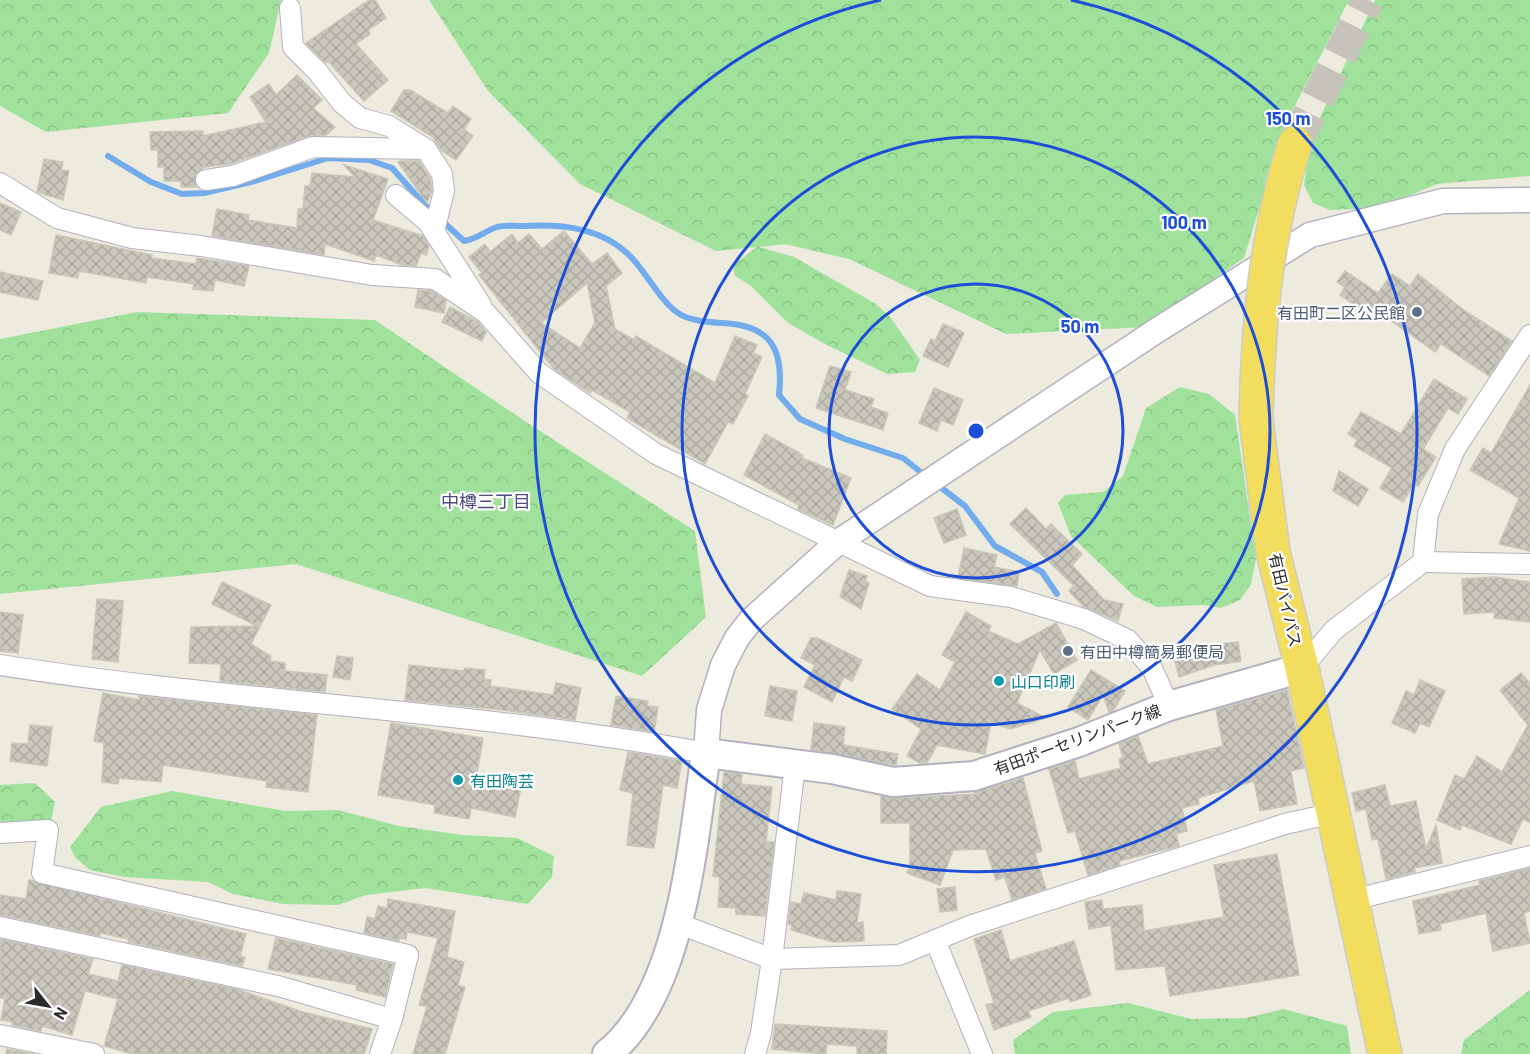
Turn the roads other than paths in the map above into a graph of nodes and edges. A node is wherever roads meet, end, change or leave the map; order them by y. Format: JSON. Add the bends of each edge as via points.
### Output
{"nodes":[{"id":1,"x":290,"y":8,"type":"dead end"},
{"id":2,"x":1295,"y":142,"type":"tunnel mouth"},
{"id":3,"x":426,"y":149,"type":"junction"},
{"id":4,"x":206,"y":180,"type":"dead end"},
{"id":5,"x":0,"y":183,"type":"edge"},
{"id":6,"x":396,"y":195,"type":"dead end"},
{"id":7,"x":1530,"y":200,"type":"edge"},
{"id":8,"x":434,"y":231,"type":"junction"},
{"id":9,"x":486,"y":313,"type":"junction"},
{"id":10,"x":1530,"y":335,"type":"edge"},
{"id":11,"x":838,"y":542,"type":"junction"},
{"id":12,"x":1423,"y":562,"type":"junction"},
{"id":13,"x":1530,"y":564,"type":"edge"},
{"id":14,"x":0,"y":665,"type":"edge"},
{"id":15,"x":1302,"y":668,"type":"junction"},
{"id":16,"x":1170,"y":706,"type":"junction"},
{"id":17,"x":706,"y":753,"type":"junction"},
{"id":18,"x":795,"y":765,"type":"junction"},
{"id":19,"x":1334,"y":813,"type":"junction"},
{"id":20,"x":0,"y":833,"type":"edge"},
{"id":21,"x":1530,"y":856,"type":"edge"},
{"id":22,"x":1352,"y":900,"type":"junction"},
{"id":23,"x":677,"y":923,"type":"junction"},
{"id":24,"x":0,"y":927,"type":"edge"},
{"id":25,"x":935,"y":940,"type":"junction"},
{"id":26,"x":772,"y":959,"type":"junction"},
{"id":27,"x":392,"y":1019,"type":"junction"},
{"id":28,"x":0,"y":1035,"type":"edge"},
{"id":29,"x":94,"y":1054,"type":"edge"},
{"id":30,"x":380,"y":1054,"type":"edge"},
{"id":31,"x":607,"y":1054,"type":"edge"},
{"id":32,"x":755,"y":1054,"type":"edge"},
{"id":33,"x":982,"y":1054,"type":"edge"},
{"id":34,"x":1385,"y":1054,"type":"edge"}],
"edges":[{"from":1,"to":3,"type":"street","via":[[293,47],[342,103],[360,118],[389,126]]},
{"from":2,"to":15,"type":"highway","name":"有田バイパス","bridge":true,"via":[[1278,195],[1265,277],[1258,334],[1256,419],[1273,552]]},
{"from":3,"to":4,"type":"street","via":[[313,147],[233,176]]},
{"from":3,"to":8,"type":"street","via":[[442,174],[444,191]]},
{"from":5,"to":9,"type":"street","via":[[57,218],[132,238],[372,275],[435,279]]},
{"from":6,"to":8,"type":"street"},
{"from":7,"to":11,"type":"street","via":[[1443,201],[1310,235],[1149,336]]},
{"from":8,"to":9,"type":"street"},
{"from":9,"to":11,"type":"street","via":[[539,373],[656,454]]},
{"from":10,"to":12,"type":"street","via":[[1455,449],[1428,514]]},
{"from":11,"to":16,"type":"street","via":[[930,586],[1011,597],[1084,619],[1128,640],[1152,669]]},
{"from":11,"to":17,"type":"street","via":[[751,620],[737,638],[723,665],[709,710]]},
{"from":12,"to":13,"type":"street"},
{"from":12,"to":15,"type":"street","via":[[1334,630]]},
{"from":14,"to":17,"type":"street","via":[[181,691],[608,735]]},
{"from":15,"to":16,"type":"main road","name":"有田ポーセリンパーク線"},
{"from":15,"to":19,"type":"highway","name":"有田バイパス"},
{"from":16,"to":18,"type":"main road","name":"有田ポーセリンパーク線","via":[[974,776],[893,782]]},
{"from":17,"to":18,"type":"main road","name":"有田ポーセリンパーク線"},
{"from":17,"to":23,"type":"main road"},
{"from":18,"to":26,"type":"street"},
{"from":19,"to":22,"type":"highway","name":"有田バイパス"},
{"from":19,"to":25,"type":"street","via":[[1286,824]]},
{"from":20,"to":27,"type":"street","via":[[48,830],[42,873],[408,955]]},
{"from":21,"to":22,"type":"street"},
{"from":22,"to":34,"type":"highway","name":"有田バイパス"},
{"from":23,"to":26,"type":"street"},
{"from":23,"to":31,"type":"main road","via":[[658,983],[638,1016]]},
{"from":24,"to":27,"type":"street","via":[[278,986]]},
{"from":25,"to":26,"type":"street","via":[[899,955]]},
{"from":25,"to":33,"type":"street"},
{"from":26,"to":32,"type":"street"},
{"from":27,"to":30,"type":"street"},
{"from":28,"to":29,"type":"street"}]}
